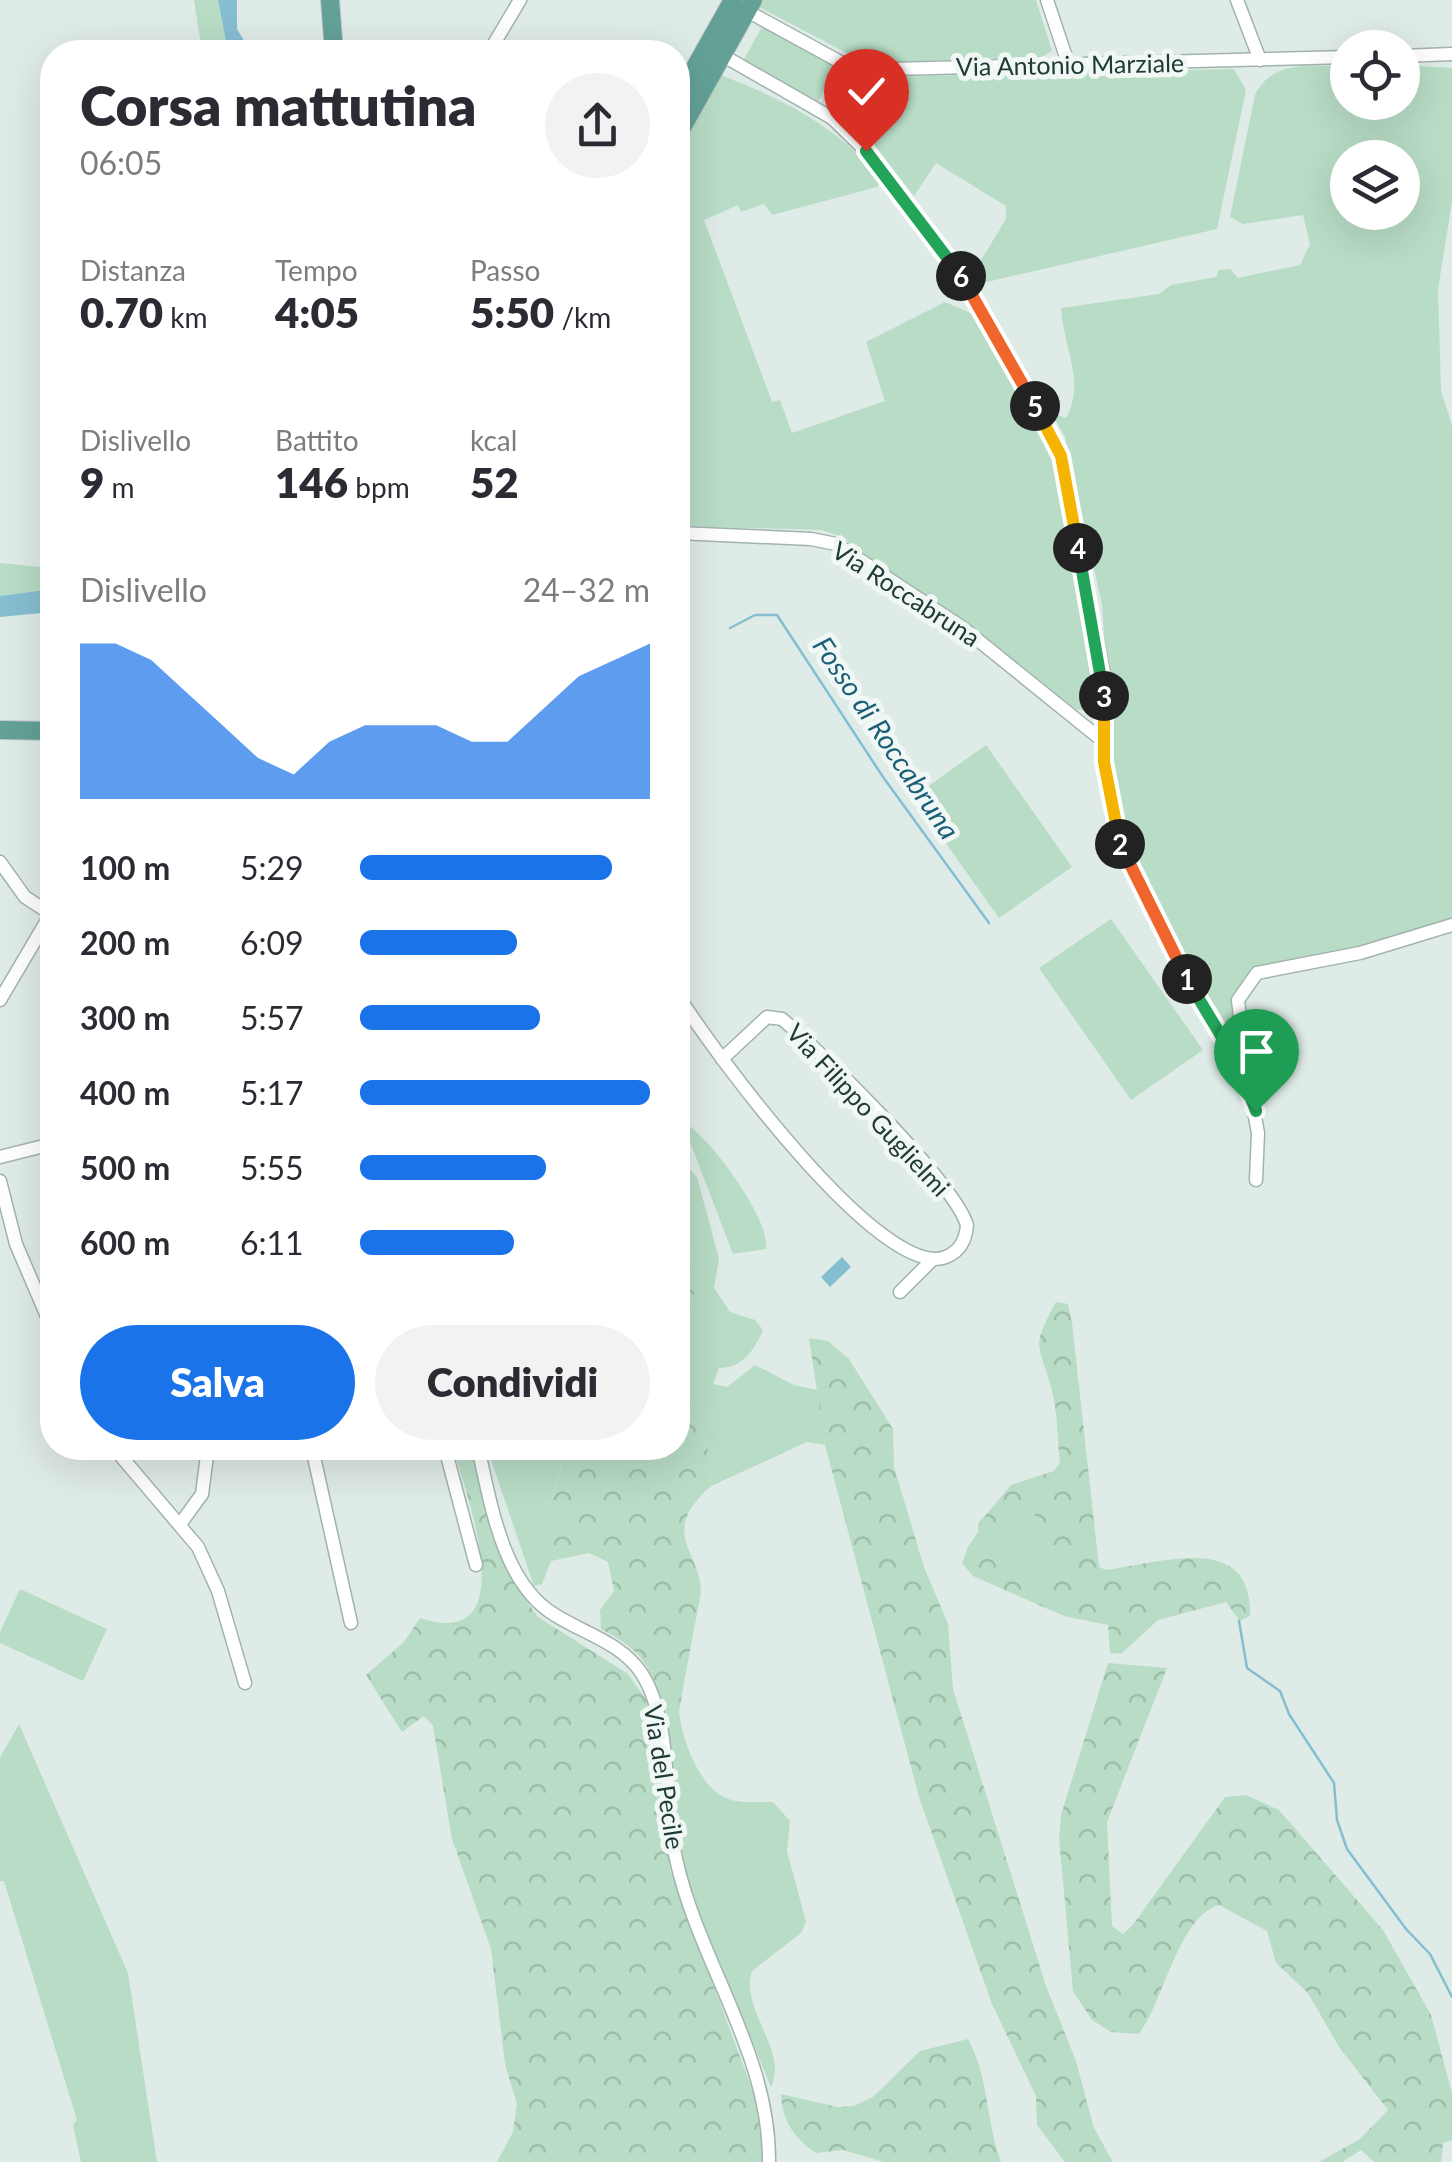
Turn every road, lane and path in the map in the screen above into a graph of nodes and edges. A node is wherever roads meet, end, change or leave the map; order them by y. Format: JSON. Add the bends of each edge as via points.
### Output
{"nodes":[{"id":1,"x":330,"y":0,"type":"edge"},
{"id":2,"x":520,"y":0,"type":"edge"},
{"id":3,"x":1047,"y":0,"type":"edge"},
{"id":4,"x":1237,"y":0,"type":"edge"},
{"id":5,"x":744,"y":4,"type":"edge"},
{"id":6,"x":333,"y":40,"type":"edge"},
{"id":7,"x":496,"y":40,"type":"edge"},
{"id":8,"x":1452,"y":54,"type":"edge"},
{"id":9,"x":722,"y":55,"type":"junction"},
{"id":10,"x":1420,"y":55,"type":"edge"},
{"id":11,"x":1330,"y":58,"type":"edge"},
{"id":12,"x":1260,"y":60,"type":"junction"},
{"id":13,"x":1069,"y":66,"type":"junction"},
{"id":14,"x":855,"y":70,"type":"junction"},
{"id":15,"x":690,"y":81,"type":"edge"},
{"id":16,"x":690,"y":114,"type":"edge"},
{"id":17,"x":832,"y":118,"type":"junction"},
{"id":18,"x":690,"y":534,"type":"edge"},
{"id":19,"x":0,"y":730,"type":"edge"},
{"id":20,"x":40,"y":732,"type":"edge"},
{"id":21,"x":1102,"y":741,"type":"junction"},
{"id":22,"x":0,"y":862,"type":"edge"},
{"id":23,"x":40,"y":905,"type":"edge"},
{"id":24,"x":1452,"y":925,"type":"edge"},
{"id":25,"x":40,"y":933,"type":"edge"},
{"id":26,"x":0,"y":1000,"type":"edge"},
{"id":27,"x":690,"y":1012,"type":"edge"},
{"id":28,"x":722,"y":1059,"type":"junction"},
{"id":29,"x":1238,"y":1064,"type":"junction"},
{"id":30,"x":40,"y":1147,"type":"edge"},
{"id":31,"x":0,"y":1157,"type":"edge"},
{"id":32,"x":1256,"y":1180,"type":"dead end"},
{"id":33,"x":0,"y":1182,"type":"edge"},
{"id":34,"x":931,"y":1261,"type":"junction"},
{"id":35,"x":900,"y":1292,"type":"dead end"},
{"id":36,"x":40,"y":1301,"type":"edge"},
{"id":37,"x":125,"y":1460,"type":"edge"},
{"id":38,"x":207,"y":1460,"type":"edge"},
{"id":39,"x":315,"y":1460,"type":"edge"},
{"id":40,"x":448,"y":1460,"type":"edge"},
{"id":41,"x":481,"y":1460,"type":"edge"},
{"id":42,"x":181,"y":1524,"type":"junction"},
{"id":43,"x":476,"y":1565,"type":"dead end"},
{"id":44,"x":351,"y":1623,"type":"dead end"},
{"id":45,"x":245,"y":1683,"type":"dead end"},
{"id":46,"x":769,"y":2162,"type":"edge"}],
"edges":[{"from":1,"to":6,"type":"main road"},
{"from":2,"to":7,"type":"street"},
{"from":3,"to":13,"type":"street"},
{"from":4,"to":12,"type":"street"},
{"from":5,"to":9,"type":"main road"},
{"from":5,"to":14,"type":"street","name":"Via Antonio Marziale"},
{"from":5,"to":15,"type":"main road"},
{"from":8,"to":10,"type":"street"},
{"from":9,"to":16,"type":"main road"},
{"from":9,"to":17,"type":"street"},
{"from":11,"to":12,"type":"street","name":"Via Antonio Marziale"},
{"from":12,"to":13,"type":"street","name":"Via Antonio Marziale"},
{"from":13,"to":14,"type":"street","name":"Via Antonio Marziale"},
{"from":14,"to":17,"type":"street"},
{"from":17,"to":21,"type":"street","via":[[872,158],[966,283],[1058,448],[1103,670]]},
{"from":18,"to":21,"type":"street","name":"Via Roccabruna","via":[[836,544],[962,628]]},
{"from":19,"to":20,"type":"main road"},
{"from":21,"to":29,"type":"street","via":[[1112,817],[1125,856]]},
{"from":22,"to":23,"type":"street","via":[[22,894]]},
{"from":24,"to":29,"type":"street","via":[[1255,975],[1236,1007],[1243,1041]]},
{"from":25,"to":26,"type":"street"},
{"from":27,"to":28,"type":"street"},
{"from":28,"to":34,"type":"street","via":[[867,1222],[902,1250]]},
{"from":28,"to":34,"type":"street","name":"Via Filippo Guglielmi","via":[[769,1016],[794,1030],[874,1109],[962,1214],[967,1228],[959,1248]]},
{"from":29,"to":32,"type":"street","via":[[1257,1116]]},
{"from":30,"to":31,"type":"street"},
{"from":33,"to":36,"type":"street"},
{"from":34,"to":35,"type":"street"},
{"from":37,"to":42,"type":"street"},
{"from":38,"to":42,"type":"street","via":[[204,1488]]},
{"from":39,"to":44,"type":"street"},
{"from":40,"to":43,"type":"street"},
{"from":41,"to":46,"type":"street","name":"Via del Pecile","via":[[526,1591],[624,1654],[650,1691],[677,1864],[756,2070]]},
{"from":42,"to":45,"type":"street","via":[[214,1581]]}]}
